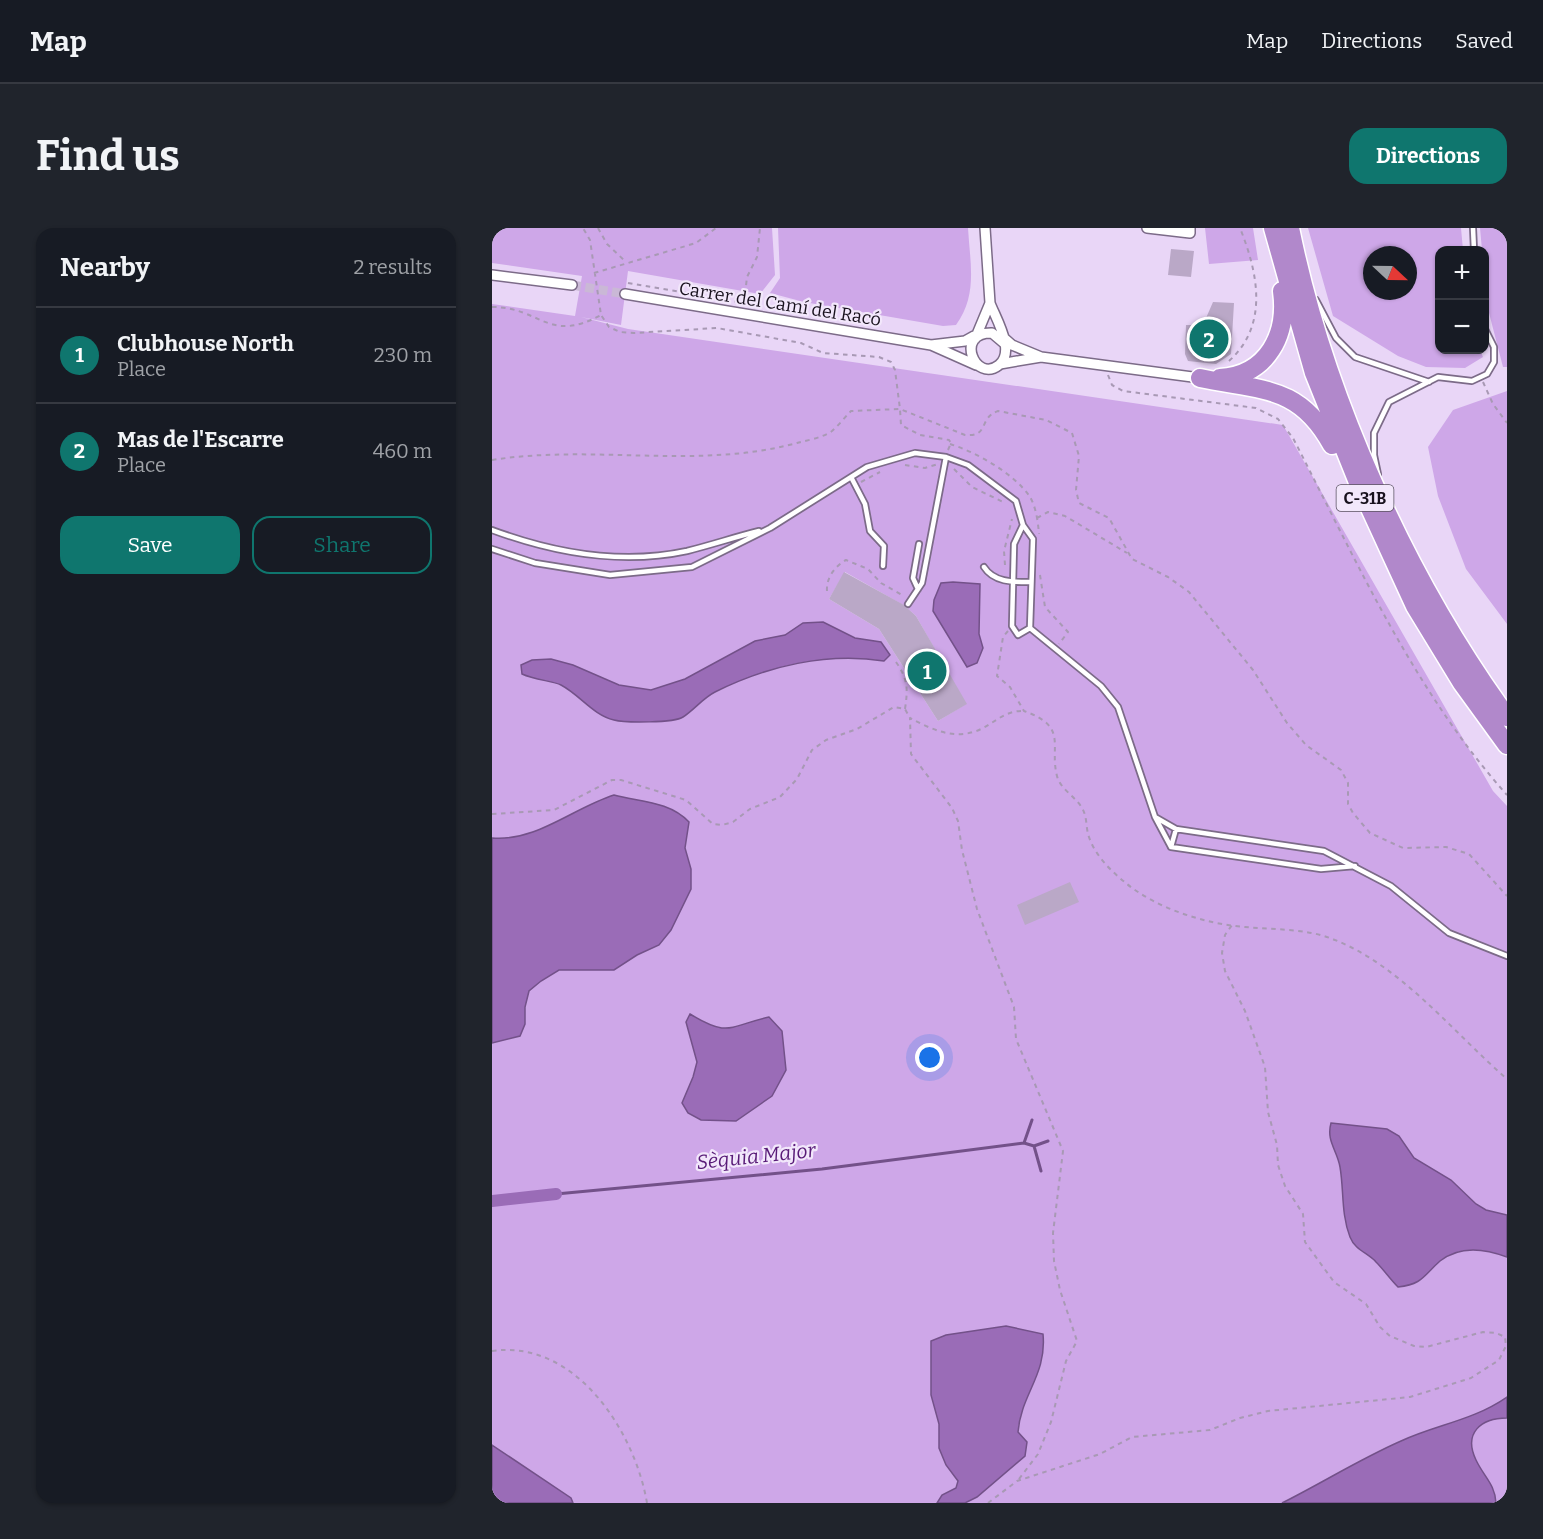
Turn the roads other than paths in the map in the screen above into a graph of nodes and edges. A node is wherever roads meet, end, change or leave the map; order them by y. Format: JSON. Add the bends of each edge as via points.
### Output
{"nodes":[{"id":1,"x":985,"y":228,"type":"edge"},
{"id":2,"x":1147,"y":228,"type":"edge"},
{"id":3,"x":1473,"y":228,"type":"edge"},
{"id":4,"x":1190,"y":230,"type":"edge"},
{"id":5,"x":1280,"y":231,"type":"edge"},
{"id":6,"x":1474,"y":246,"type":"edge"},
{"id":7,"x":1301,"y":273,"type":"junction"},
{"id":8,"x":492,"y":275,"type":"edge"},
{"id":9,"x":572,"y":285,"type":"tunnel mouth"},
{"id":10,"x":625,"y":294,"type":"tunnel mouth"},
{"id":11,"x":990,"y":303,"type":"junction"},
{"id":12,"x":977,"y":336,"type":"junction"},
{"id":13,"x":1489,"y":336,"type":"edge"},
{"id":14,"x":1002,"y":339,"type":"junction"},
{"id":15,"x":931,"y":345,"type":"junction"},
{"id":16,"x":1041,"y":357,"type":"junction"},
{"id":17,"x":1000,"y":364,"type":"junction"},
{"id":18,"x":978,"y":365,"type":"junction"},
{"id":19,"x":1200,"y":378,"type":"junction"},
{"id":20,"x":1429,"y":382,"type":"junction"},
{"id":21,"x":946,"y":457,"type":"junction"},
{"id":22,"x":851,"y":477,"type":"junction"},
{"id":23,"x":1385,"y":504,"type":"junction"},
{"id":24,"x":1023,"y":525,"type":"junction"},
{"id":25,"x":770,"y":528,"type":"junction"},
{"id":26,"x":492,"y":531,"type":"edge"},
{"id":27,"x":1384,"y":539,"type":"junction"},
{"id":28,"x":919,"y":544,"type":"dead end"},
{"id":29,"x":492,"y":549,"type":"edge"},
{"id":30,"x":883,"y":566,"type":"dead end"},
{"id":31,"x":984,"y":567,"type":"dead end"},
{"id":32,"x":1013,"y":582,"type":"junction"},
{"id":33,"x":1032,"y":582,"type":"junction"},
{"id":34,"x":918,"y":589,"type":"junction"},
{"id":35,"x":908,"y":604,"type":"road end"},
{"id":36,"x":1030,"y":628,"type":"junction"},
{"id":37,"x":1507,"y":717,"type":"edge"},
{"id":38,"x":1507,"y":745,"type":"edge"},
{"id":39,"x":1155,"y":817,"type":"junction"},
{"id":40,"x":1176,"y":829,"type":"junction"},
{"id":41,"x":1171,"y":847,"type":"junction"},
{"id":42,"x":1355,"y":866,"type":"junction"},
{"id":43,"x":1507,"y":956,"type":"edge"}],
"edges":[{"from":1,"to":11,"type":"street"},
{"from":2,"to":4,"type":"street"},
{"from":3,"to":6,"type":"lane"},
{"from":5,"to":7,"type":"highway","number":"C-31B"},
{"from":5,"to":19,"type":"highway","via":[[1284,314],[1280,335],[1260,362],[1242,374]]},
{"from":5,"to":27,"type":"highway","number":"C-31B","via":[[1314,373]]},
{"from":7,"to":20,"type":"lane","via":[[1336,338],[1355,357]]},
{"from":7,"to":23,"type":"highway","number":"C-31B","via":[[1347,418]]},
{"from":8,"to":9,"type":"street"},
{"from":10,"to":15,"type":"street","name":"Carrer del Camí del Racó"},
{"from":11,"to":12,"type":"street"},
{"from":11,"to":14,"type":"street"},
{"from":12,"to":14,"type":"street","via":[[992,333]]},
{"from":12,"to":15,"type":"street","name":"Carrer del Camí del Racó"},
{"from":12,"to":18,"type":"street","via":[[970,350]]},
{"from":13,"to":20,"type":"lane","via":[[1494,362],[1487,374],[1472,381],[1438,377]]},
{"from":14,"to":16,"type":"street"},
{"from":14,"to":17,"type":"street","via":[[1006,355]]},
{"from":15,"to":18,"type":"street","name":"Carrer del Camí del Racó"},
{"from":16,"to":17,"type":"street"},
{"from":16,"to":19,"type":"street"},
{"from":17,"to":18,"type":"street","via":[[989,368]]},
{"from":19,"to":27,"type":"highway","via":[[1270,392],[1306,408],[1327,435],[1364,515]]},
{"from":20,"to":23,"type":"lane","via":[[1389,402],[1374,433],[1374,455]]},
{"from":21,"to":22,"type":"lane","via":[[915,453],[867,467]]},
{"from":21,"to":24,"type":"lane","via":[[968,465],[1016,501]]},
{"from":21,"to":34,"type":"lane"},
{"from":22,"to":25,"type":"lane"},
{"from":22,"to":30,"type":"lane","via":[[865,504],[870,531],[884,546]]},
{"from":23,"to":37,"type":"highway","number":"C-31B","via":[[1431,598]]},
{"from":24,"to":32,"type":"lane","via":[[1014,544]]},
{"from":24,"to":33,"type":"lane","via":[[1033,539]]},
{"from":25,"to":26,"type":"lane","via":[[685,551],[612,558],[540,547]]},
{"from":25,"to":29,"type":"lane","via":[[692,567],[610,575],[535,563]]},
{"from":27,"to":38,"type":"highway","number":"C-31B","via":[[1415,606],[1462,683]]},
{"from":28,"to":34,"type":"lane","via":[[913,578]]},
{"from":31,"to":32,"type":"lane","via":[[988,573]]},
{"from":32,"to":33,"type":"lane"},
{"from":32,"to":36,"type":"lane","via":[[1012,626],[1018,635]]},
{"from":33,"to":36,"type":"lane"},
{"from":34,"to":35,"type":"lane"},
{"from":36,"to":39,"type":"lane","via":[[1101,686],[1118,707]]},
{"from":39,"to":40,"type":"lane"},
{"from":39,"to":41,"type":"lane"},
{"from":40,"to":41,"type":"lane"},
{"from":40,"to":42,"type":"lane","via":[[1324,850]]},
{"from":41,"to":42,"type":"lane","via":[[1321,869]]},
{"from":42,"to":43,"type":"lane","via":[[1391,886],[1449,933]]}]}
